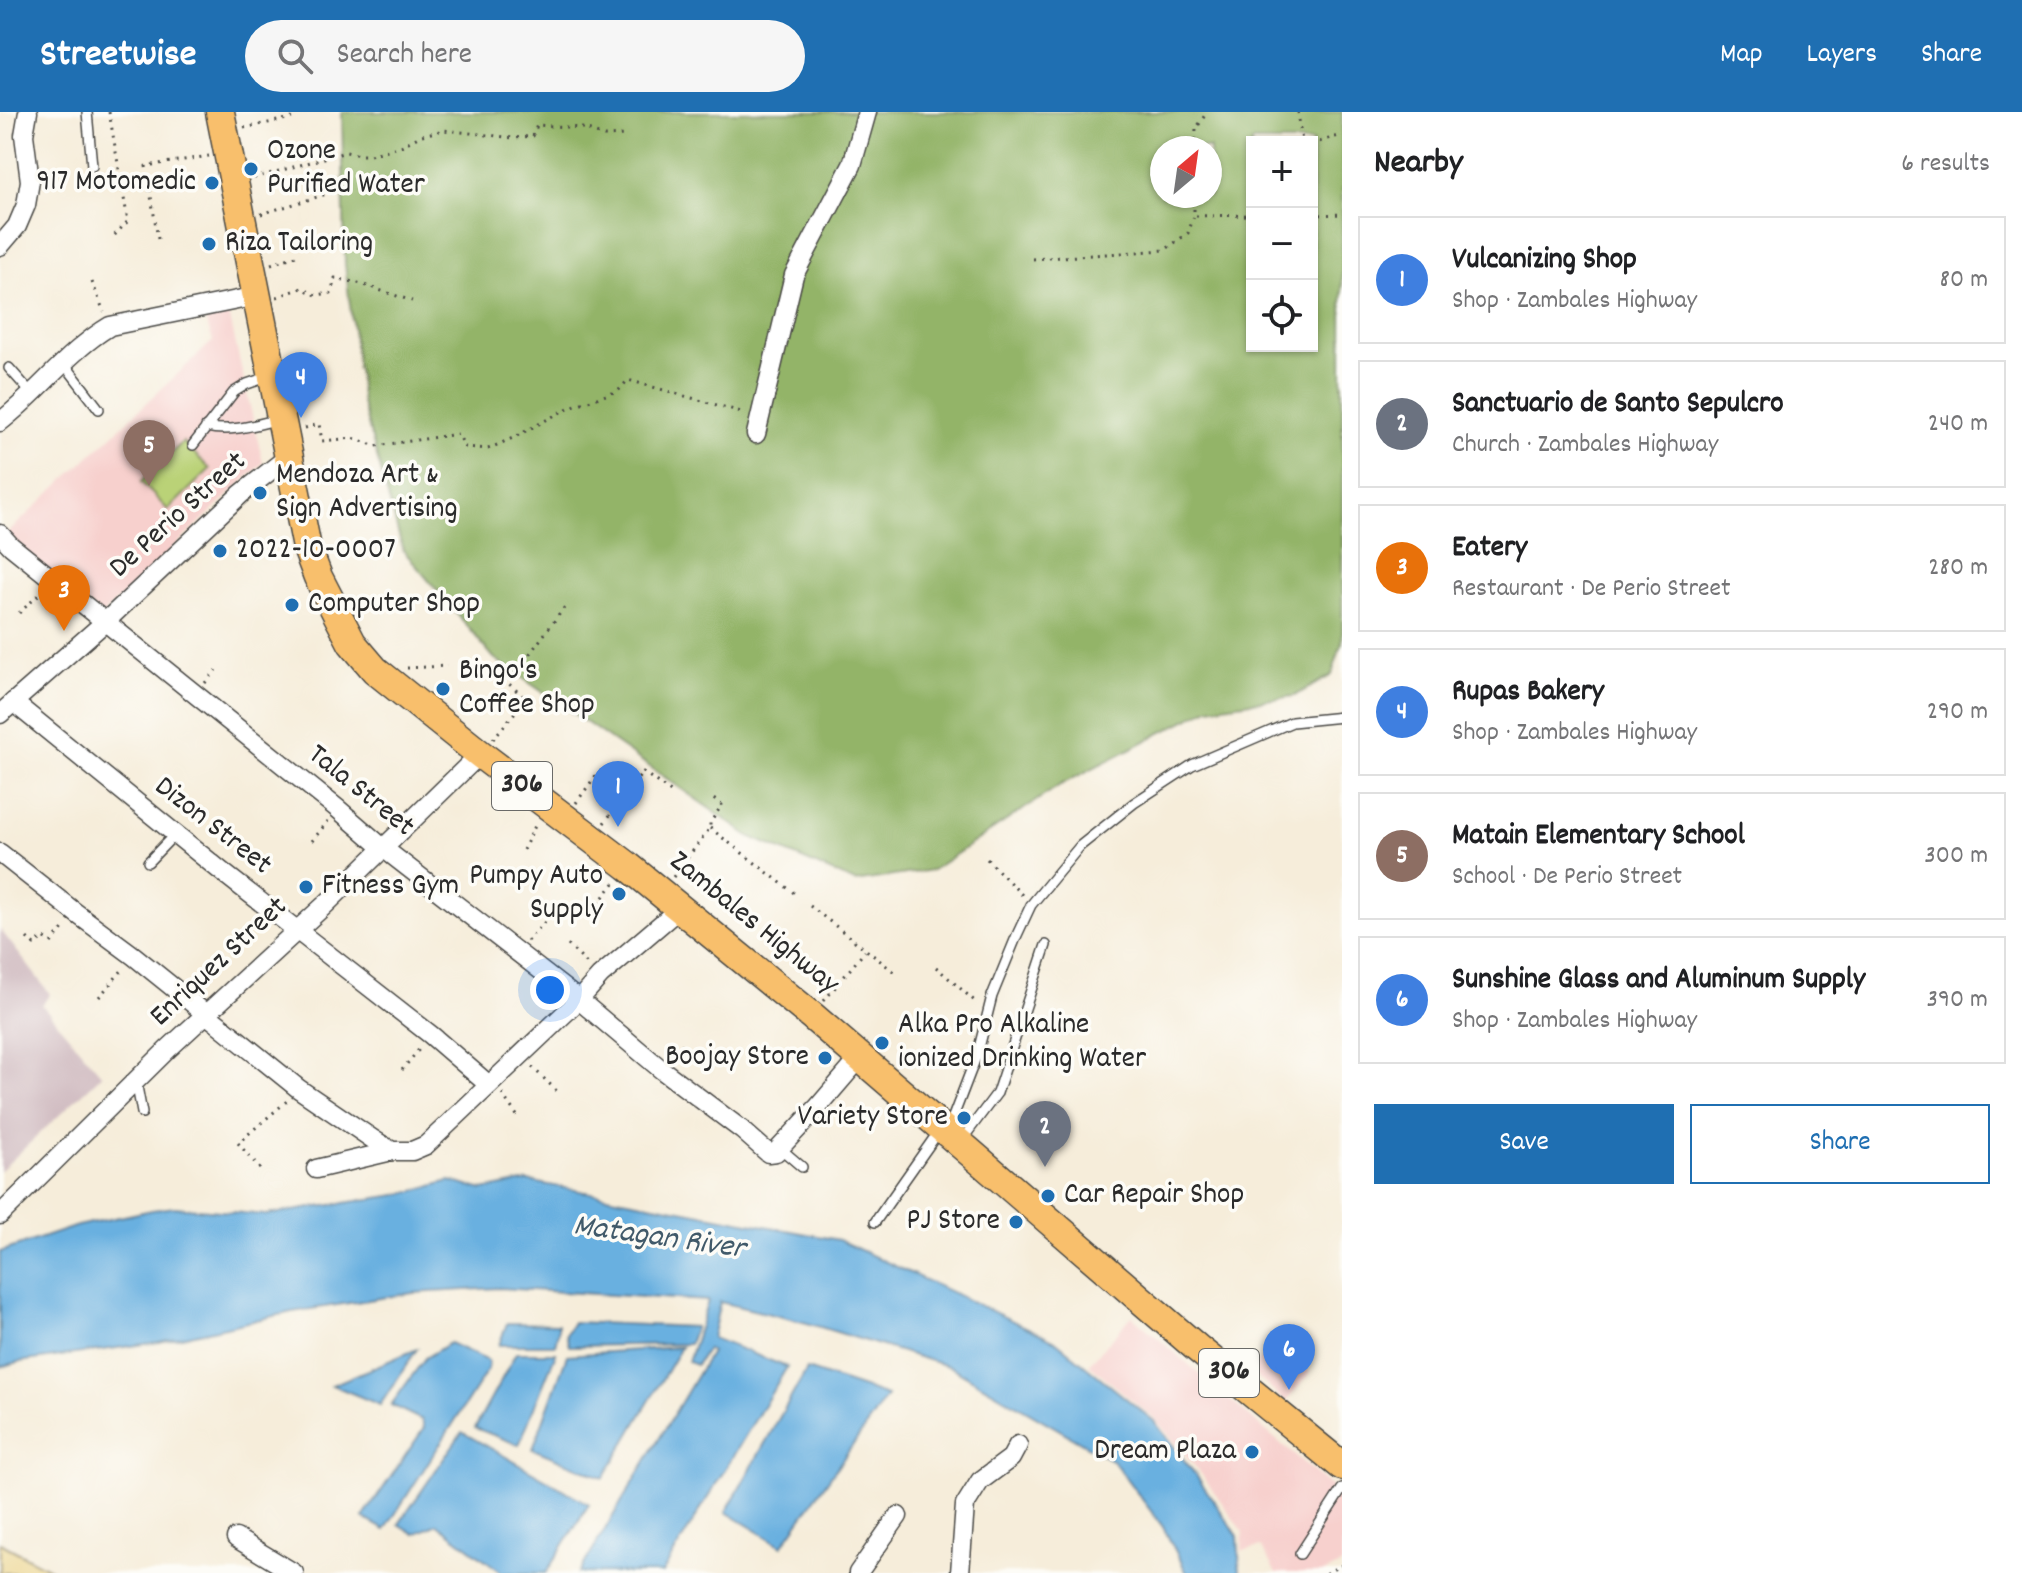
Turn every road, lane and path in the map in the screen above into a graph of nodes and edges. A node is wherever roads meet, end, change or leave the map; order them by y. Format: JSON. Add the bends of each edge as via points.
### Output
{"nodes":[{"id":1,"x":28,"y":112,"type":"edge"},
{"id":2,"x":87,"y":112,"type":"edge"},
{"id":3,"x":109,"y":112,"type":"edge"},
{"id":4,"x":867,"y":112,"type":"edge"},
{"id":5,"x":1207,"y":112,"type":"edge"},
{"id":6,"x":1298,"y":112,"type":"edge"},
{"id":7,"x":292,"y":118,"type":"dead end"},
{"id":8,"x":224,"y":132,"type":"edge"},
{"id":9,"x":627,"y":135,"type":"dead end"},
{"id":10,"x":1342,"y":135,"type":"edge"},
{"id":11,"x":1196,"y":136,"type":"edge"},
{"id":12,"x":1301,"y":136,"type":"edge"},
{"id":13,"x":1318,"y":142,"type":"edge"},
{"id":14,"x":92,"y":166,"type":"dead end"},
{"id":15,"x":235,"y":184,"type":"junction"},
{"id":16,"x":350,"y":187,"type":"dead end"},
{"id":17,"x":1194,"y":208,"type":"edge"},
{"id":18,"x":1342,"y":214,"type":"edge"},
{"id":19,"x":1246,"y":215,"type":"edge"},
{"id":20,"x":1318,"y":215,"type":"edge"},
{"id":21,"x":1194,"y":216,"type":"junction"},
{"id":22,"x":242,"y":220,"type":"junction"},
{"id":23,"x":112,"y":238,"type":"dead end"},
{"id":24,"x":158,"y":239,"type":"dead end"},
{"id":25,"x":0,"y":246,"type":"edge"},
{"id":26,"x":296,"y":256,"type":"dead end"},
{"id":27,"x":1033,"y":259,"type":"dead end"},
{"id":28,"x":92,"y":282,"type":"dead end"},
{"id":29,"x":256,"y":290,"type":"junction"},
{"id":30,"x":412,"y":301,"type":"dead end"},
{"id":31,"x":110,"y":326,"type":"junction"},
{"id":32,"x":63,"y":362,"type":"junction"},
{"id":33,"x":9,"y":368,"type":"dead end"},
{"id":34,"x":274,"y":375,"type":"junction"},
{"id":35,"x":32,"y":394,"type":"junction"},
{"id":36,"x":99,"y":409,"type":"dead end"},
{"id":37,"x":0,"y":422,"type":"edge"},
{"id":38,"x":758,"y":426,"type":"joint"},
{"id":39,"x":206,"y":427,"type":"junction"},
{"id":40,"x":286,"y":436,"type":"junction"},
{"id":41,"x":193,"y":445,"type":"dead end"},
{"id":42,"x":0,"y":534,"type":"edge"},
{"id":43,"x":55,"y":580,"type":"junction"},
{"id":44,"x":564,"y":608,"type":"dead end"},
{"id":45,"x":19,"y":613,"type":"dead end"},
{"id":46,"x":105,"y":622,"type":"junction"},
{"id":47,"x":447,"y":666,"type":"dead end"},
{"id":48,"x":375,"y":670,"type":"junction"},
{"id":49,"x":6,"y":708,"type":"edge"},
{"id":50,"x":1342,"y":717,"type":"edge"},
{"id":51,"x":480,"y":754,"type":"junction"},
{"id":52,"x":599,"y":771,"type":"dead end"},
{"id":53,"x":672,"y":793,"type":"dead end"},
{"id":54,"x":712,"y":798,"type":"dead end"},
{"id":55,"x":338,"y":809,"type":"junction"},
{"id":56,"x":555,"y":812,"type":"junction"},
{"id":57,"x":710,"y":828,"type":"junction"},
{"id":58,"x":175,"y":834,"type":"junction"},
{"id":59,"x":593,"y":839,"type":"junction"},
{"id":60,"x":312,"y":841,"type":"dead end"},
{"id":61,"x":383,"y":848,"type":"junction"},
{"id":62,"x":523,"y":850,"type":"dead end"},
{"id":63,"x":0,"y":853,"type":"edge"},
{"id":64,"x":987,"y":859,"type":"dead end"},
{"id":65,"x":148,"y":862,"type":"dead end"},
{"id":66,"x":628,"y":866,"type":"junction"},
{"id":67,"x":794,"y":893,"type":"dead end"},
{"id":68,"x":670,"y":900,"type":"junction"},
{"id":69,"x":1031,"y":905,"type":"junction"},
{"id":70,"x":810,"y":906,"type":"dead end"},
{"id":71,"x":557,"y":909,"type":"dead end"},
{"id":72,"x":76,"y":913,"type":"junction"},
{"id":73,"x":588,"y":916,"type":"dead end"},
{"id":74,"x":297,"y":930,"type":"junction"},
{"id":75,"x":27,"y":938,"type":"dead end"},
{"id":76,"x":568,"y":945,"type":"dead end"},
{"id":77,"x":1046,"y":945,"type":"dead end"},
{"id":78,"x":514,"y":950,"type":"junction"},
{"id":79,"x":866,"y":950,"type":"junction"},
{"id":80,"x":134,"y":956,"type":"junction"},
{"id":81,"x":936,"y":967,"type":"dead end"},
{"id":82,"x":897,"y":974,"type":"dead end"},
{"id":83,"x":600,"y":976,"type":"junction"},
{"id":84,"x":99,"y":997,"type":"dead end"},
{"id":85,"x":579,"y":1000,"type":"junction"},
{"id":86,"x":987,"y":1011,"type":"junction"},
{"id":87,"x":207,"y":1015,"type":"junction"},
{"id":88,"x":812,"y":1016,"type":"junction"},
{"id":89,"x":431,"y":1035,"type":"junction"},
{"id":90,"x":520,"y":1056,"type":"junction"},
{"id":91,"x":860,"y":1058,"type":"junction"},
{"id":92,"x":402,"y":1070,"type":"dead end"},
{"id":93,"x":136,"y":1081,"type":"junction"},
{"id":94,"x":299,"y":1089,"type":"junction"},
{"id":95,"x":489,"y":1090,"type":"junction"},
{"id":96,"x":560,"y":1094,"type":"dead end"},
{"id":97,"x":142,"y":1113,"type":"dead end"},
{"id":98,"x":518,"y":1117,"type":"dead end"},
{"id":99,"x":949,"y":1135,"type":"junction"},
{"id":100,"x":392,"y":1151,"type":"junction"},
{"id":101,"x":774,"y":1151,"type":"junction"},
{"id":102,"x":802,"y":1167,"type":"dead end"},
{"id":103,"x":260,"y":1169,"type":"dead end"},
{"id":104,"x":316,"y":1169,"type":"dead end"},
{"id":105,"x":0,"y":1215,"type":"edge"},
{"id":106,"x":875,"y":1222,"type":"dead end"},
{"id":107,"x":1018,"y":1445,"type":"dead end"},
{"id":108,"x":1342,"y":1466,"type":"edge"},
{"id":109,"x":1342,"y":1489,"type":"edge"},
{"id":110,"x":898,"y":1516,"type":"dead end"},
{"id":111,"x":236,"y":1538,"type":"dead end"},
{"id":112,"x":1300,"y":1554,"type":"dead end"},
{"id":113,"x":1342,"y":1565,"type":"edge"},
{"id":114,"x":294,"y":1573,"type":"edge"},
{"id":115,"x":858,"y":1573,"type":"edge"},
{"id":116,"x":960,"y":1573,"type":"edge"},
{"id":117,"x":1326,"y":1573,"type":"edge"}],
"edges":[{"from":1,"to":25,"type":"street","via":[[26,205]]},
{"from":2,"to":14,"type":"lane"},
{"from":3,"to":23,"type":"path","via":[[128,221]]},
{"from":4,"to":38,"type":"street","via":[[852,165],[794,275]]},
{"from":5,"to":11,"type":"path"},
{"from":6,"to":12,"type":"path"},
{"from":7,"to":8,"type":"path"},
{"from":8,"to":15,"type":"main road","name":"Zambales Highway","number":"306"},
{"from":8,"to":24,"type":"path","via":[[146,166]]},
{"from":9,"to":15,"type":"path","via":[[537,125],[533,136],[514,138],[444,130],[370,155],[346,152]]},
{"from":10,"to":13,"type":"path"},
{"from":15,"to":22,"type":"main road","name":"Zambales Highway","number":"306"},
{"from":16,"to":22,"type":"path"},
{"from":17,"to":21,"type":"path"},
{"from":18,"to":20,"type":"path"},
{"from":19,"to":21,"type":"path"},
{"from":21,"to":27,"type":"path","via":[[1188,233],[1165,250]]},
{"from":22,"to":29,"type":"main road","name":"Zambales Highway","number":"306"},
{"from":26,"to":29,"type":"path"},
{"from":28,"to":31,"type":"path"},
{"from":29,"to":30,"type":"path","via":[[331,293],[335,278]]},
{"from":29,"to":31,"type":"street"},
{"from":29,"to":34,"type":"main road","name":"Zambales Highway","number":"306"},
{"from":31,"to":32,"type":"street"},
{"from":32,"to":35,"type":"street"},
{"from":32,"to":36,"type":"lane"},
{"from":33,"to":35,"type":"lane"},
{"from":34,"to":39,"type":"lane","via":[[234,392]]},
{"from":34,"to":40,"type":"main road","name":"Zambales Highway","number":"306"},
{"from":35,"to":37,"type":"street"},
{"from":38,"to":40,"type":"path","via":[[628,380],[618,391],[570,407],[488,449],[465,447],[458,434],[376,446],[353,438],[322,441],[319,424]]},
{"from":39,"to":40,"type":"lane"},
{"from":39,"to":41,"type":"lane"},
{"from":40,"to":46,"type":"street","name":"De Perio Street","via":[[241,494]]},
{"from":40,"to":48,"type":"main road","name":"Zambales Highway","number":"306","via":[[307,548],[318,577],[352,643]]},
{"from":42,"to":43,"type":"street","name":"Tala Street"},
{"from":43,"to":45,"type":"path"},
{"from":43,"to":46,"type":"street","name":"Tala Street"},
{"from":44,"to":51,"type":"path","via":[[508,683],[526,699]]},
{"from":46,"to":49,"type":"street","name":"De Perio Street"},
{"from":46,"to":55,"type":"street","name":"Tala Street"},
{"from":47,"to":48,"type":"path"},
{"from":48,"to":51,"type":"main road","name":"Zambales Highway","number":"306"},
{"from":49,"to":58,"type":"street","name":"Dizon Street"},
{"from":50,"to":69,"type":"lane","via":[[1292,722],[1192,765],[1080,846]]},
{"from":51,"to":56,"type":"main road","name":"Zambales Highway","number":"306"},
{"from":51,"to":61,"type":"street","name":"Enriquez Street"},
{"from":52,"to":56,"type":"path"},
{"from":53,"to":59,"type":"path","via":[[643,772]]},
{"from":54,"to":57,"type":"path","via":[[722,805]]},
{"from":55,"to":60,"type":"path"},
{"from":55,"to":61,"type":"street","name":"Tala Street"},
{"from":56,"to":59,"type":"main road","name":"Zambales Highway","number":"306"},
{"from":56,"to":62,"type":"path"},
{"from":57,"to":67,"type":"path"},
{"from":57,"to":68,"type":"path"},
{"from":58,"to":65,"type":"lane"},
{"from":58,"to":74,"type":"street","name":"Dizon Street"},
{"from":59,"to":66,"type":"main road","name":"Zambales Highway","number":"306"},
{"from":61,"to":74,"type":"street","name":"Enriquez Street"},
{"from":61,"to":78,"type":"street","name":"Tala Street"},
{"from":63,"to":72,"type":"street"},
{"from":64,"to":69,"type":"path"},
{"from":66,"to":68,"type":"main road","name":"Zambales Highway","number":"306"},
{"from":66,"to":73,"type":"path"},
{"from":68,"to":83,"type":"street"},
{"from":68,"to":88,"type":"main road","name":"Zambales Highway","number":"306"},
{"from":69,"to":86,"type":"lane"},
{"from":70,"to":79,"type":"path"},
{"from":71,"to":78,"type":"path"},
{"from":72,"to":75,"type":"path","via":[[51,943],[44,937],[34,945]]},
{"from":72,"to":80,"type":"street"},
{"from":74,"to":87,"type":"street","name":"Enriquez Street"},
{"from":74,"to":89,"type":"street","name":"Dizon Street"},
{"from":76,"to":83,"type":"path"},
{"from":77,"to":99,"type":"lane","via":[[997,1093]]},
{"from":78,"to":85,"type":"street","name":"Tala Street"},
{"from":79,"to":82,"type":"path"},
{"from":79,"to":88,"type":"path"},
{"from":80,"to":84,"type":"path"},
{"from":80,"to":87,"type":"street"},
{"from":81,"to":86,"type":"path"},
{"from":83,"to":85,"type":"street"},
{"from":85,"to":90,"type":"street"},
{"from":85,"to":101,"type":"street","name":"Tala Street","via":[[662,1070]]},
{"from":86,"to":99,"type":"lane"},
{"from":87,"to":93,"type":"street","name":"Enriquez Street"},
{"from":87,"to":94,"type":"street"},
{"from":88,"to":91,"type":"main road","name":"Zambales Highway","number":"306"},
{"from":89,"to":92,"type":"path"},
{"from":89,"to":95,"type":"street","name":"Dizon Street"},
{"from":90,"to":95,"type":"street"},
{"from":90,"to":96,"type":"path"},
{"from":91,"to":99,"type":"main road","name":"Zambales Highway","number":"306"},
{"from":91,"to":101,"type":"street"},
{"from":93,"to":97,"type":"lane"},
{"from":93,"to":105,"type":"street","name":"Enriquez Street"},
{"from":94,"to":100,"type":"street"},
{"from":94,"to":103,"type":"path","via":[[238,1143]]},
{"from":95,"to":98,"type":"path"},
{"from":95,"to":100,"type":"street","via":[[426,1145]]},
{"from":99,"to":106,"type":"lane"},
{"from":99,"to":108,"type":"main road","name":"Zambales Highway","number":"306"},
{"from":100,"to":104,"type":"street"},
{"from":101,"to":102,"type":"lane"},
{"from":107,"to":116,"type":"street","via":[[1011,1458],[980,1481],[965,1505]]},
{"from":109,"to":112,"type":"lane"},
{"from":110,"to":115,"type":"street"},
{"from":111,"to":114,"type":"street"},
{"from":113,"to":117,"type":"path"}]}
